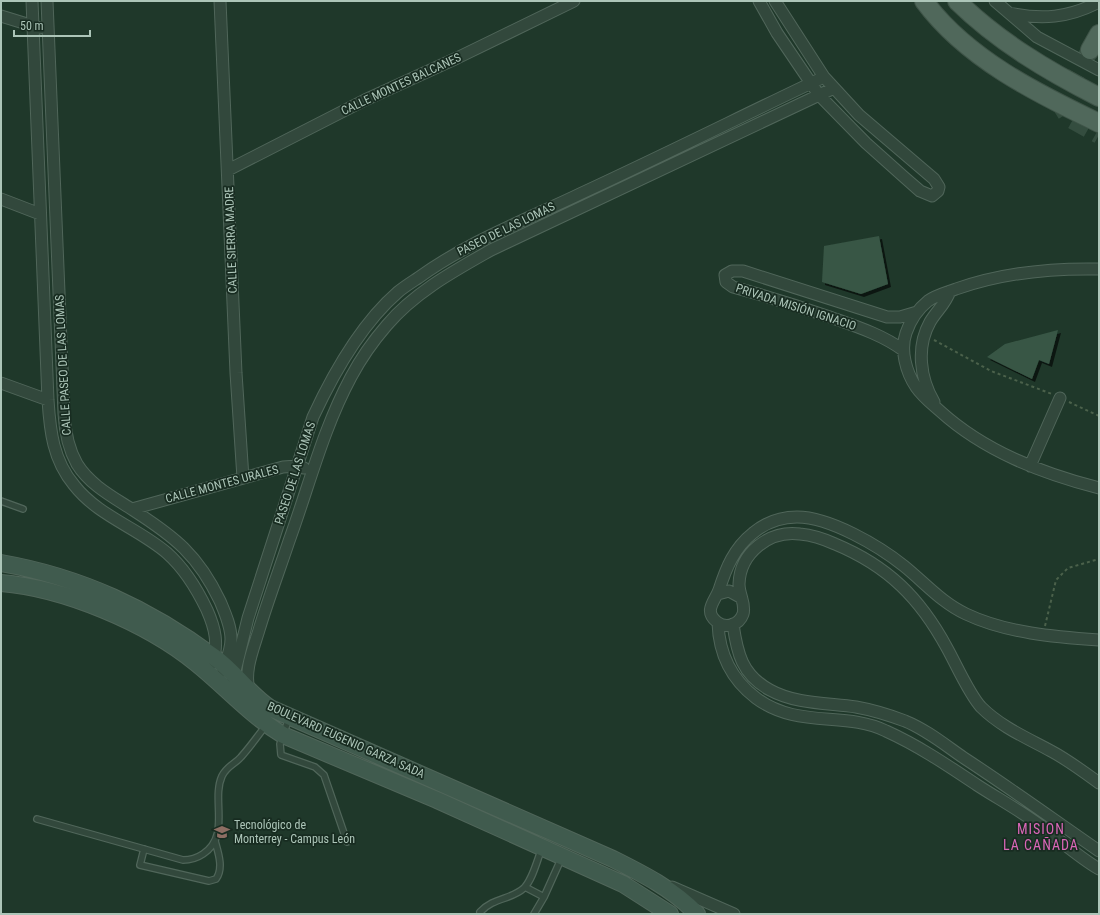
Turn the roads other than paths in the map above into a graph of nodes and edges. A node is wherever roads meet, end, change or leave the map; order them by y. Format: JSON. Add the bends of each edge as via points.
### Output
{"nodes":[{"id":1,"x":32,"y":1,"type":"edge"},
{"id":2,"x":47,"y":1,"type":"edge"},
{"id":3,"x":220,"y":1,"type":"edge"},
{"id":4,"x":574,"y":1,"type":"edge"},
{"id":5,"x":759,"y":1,"type":"edge"},
{"id":6,"x":775,"y":1,"type":"edge"},
{"id":7,"x":924,"y":1,"type":"edge"},
{"id":8,"x":957,"y":1,"type":"edge"},
{"id":9,"x":995,"y":1,"type":"edge"},
{"id":10,"x":1099,"y":2,"type":"edge"},
{"id":11,"x":1006,"y":12,"type":"junction"},
{"id":12,"x":1,"y":16,"type":"edge"},
{"id":13,"x":33,"y":26,"type":"junction"},
{"id":14,"x":48,"y":29,"type":"junction"},
{"id":15,"x":1099,"y":34,"type":"edge"},
{"id":16,"x":1090,"y":50,"type":"tunnel mouth"},
{"id":17,"x":1099,"y":70,"type":"edge"},
{"id":18,"x":824,"y":77,"type":"junction"},
{"id":19,"x":811,"y":83,"type":"junction"},
{"id":20,"x":834,"y":88,"type":"junction"},
{"id":21,"x":819,"y":95,"type":"junction"},
{"id":22,"x":1099,"y":97,"type":"edge"},
{"id":23,"x":1099,"y":123,"type":"edge"},
{"id":24,"x":228,"y":170,"type":"junction"},
{"id":25,"x":1,"y":199,"type":"edge"},
{"id":26,"x":40,"y":214,"type":"junction"},
{"id":27,"x":517,"y":224,"type":"junction"},
{"id":28,"x":522,"y":234,"type":"junction"},
{"id":29,"x":1099,"y":269,"type":"edge"},
{"id":30,"x":950,"y":291,"type":"junction"},
{"id":31,"x":917,"y":312,"type":"junction"},
{"id":32,"x":903,"y":350,"type":"junction"},
{"id":33,"x":1,"y":383,"type":"edge"},
{"id":34,"x":1060,"y":398,"type":"road end"},
{"id":35,"x":48,"y":400,"type":"junction"},
{"id":36,"x":938,"y":409,"type":"junction"},
{"id":37,"x":298,"y":466,"type":"junction"},
{"id":38,"x":1030,"y":466,"type":"junction"},
{"id":39,"x":312,"y":470,"type":"junction"},
{"id":40,"x":243,"y":478,"type":"junction"},
{"id":41,"x":1099,"y":488,"type":"edge"},
{"id":42,"x":1,"y":501,"type":"edge"},
{"id":43,"x":23,"y":509,"type":"dead end"},
{"id":44,"x":132,"y":509,"type":"junction"},
{"id":45,"x":1,"y":563,"type":"edge"},
{"id":46,"x":1,"y":583,"type":"edge"},
{"id":47,"x":211,"y":583,"type":"junction"},
{"id":48,"x":197,"y":590,"type":"junction"},
{"id":49,"x":718,"y":594,"type":"junction"},
{"id":50,"x":740,"y":597,"type":"junction"},
{"id":51,"x":718,"y":623,"type":"junction"},
{"id":52,"x":733,"y":624,"type":"junction"},
{"id":53,"x":1099,"y":640,"type":"edge"},
{"id":54,"x":224,"y":666,"type":"junction"},
{"id":55,"x":208,"y":673,"type":"junction"},
{"id":56,"x":220,"y":684,"type":"junction"},
{"id":57,"x":249,"y":692,"type":"junction"},
{"id":58,"x":232,"y":695,"type":"junction"},
{"id":59,"x":290,"y":717,"type":"junction"},
{"id":60,"x":266,"y":725,"type":"junction"},
{"id":61,"x":283,"y":735,"type":"junction"},
{"id":62,"x":1099,"y":783,"type":"edge"},
{"id":63,"x":36,"y":819,"type":"dead end"},
{"id":64,"x":215,"y":841,"type":"junction"},
{"id":65,"x":347,"y":842,"type":"dead end"},
{"id":66,"x":542,"y":848,"type":"junction"},
{"id":67,"x":144,"y":849,"type":"junction"},
{"id":68,"x":1099,"y":851,"type":"edge"},
{"id":69,"x":562,"y":857,"type":"junction"},
{"id":70,"x":1099,"y":869,"type":"edge"},
{"id":71,"x":652,"y":879,"type":"junction"},
{"id":72,"x":524,"y":887,"type":"junction"},
{"id":73,"x":544,"y":896,"type":"junction"},
{"id":74,"x":480,"y":912,"type":"dead end"},
{"id":75,"x":534,"y":914,"type":"edge"},
{"id":76,"x":670,"y":914,"type":"edge"},
{"id":77,"x":697,"y":914,"type":"edge"},
{"id":78,"x":734,"y":914,"type":"edge"}],
"edges":[{"from":1,"to":13,"type":"street","name":"CALLE PASEO DE LAS LOMAS"},
{"from":2,"to":14,"type":"street","name":"CALLE PASEO DE LAS LOMAS"},
{"from":3,"to":24,"type":"street","name":"CALLE SIERRA MADRE"},
{"from":4,"to":24,"type":"street","name":"CALLE MONTES BALCANES","via":[[365,100]]},
{"from":5,"to":19,"type":"street"},
{"from":6,"to":18,"type":"street"},
{"from":7,"to":23,"type":"main road","via":[[966,44],[1004,72]]},
{"from":8,"to":22,"type":"main road","via":[[990,30],[1032,61]]},
{"from":9,"to":11,"type":"street"},
{"from":10,"to":11,"type":"street","via":[[1065,15],[1031,17]]},
{"from":11,"to":17,"type":"street","via":[[1037,37]]},
{"from":12,"to":13,"type":"street"},
{"from":13,"to":14,"type":"street"},
{"from":13,"to":26,"type":"street","name":"CALLE PASEO DE LAS LOMAS"},
{"from":14,"to":44,"type":"street","name":"CALLE PASEO DE LAS LOMAS","via":[[64,414],[68,442],[78,465],[88,476],[112,497]]},
{"from":15,"to":16,"type":"main road"},
{"from":18,"to":19,"type":"street","name":"PASEO DE LAS LOMAS"},
{"from":18,"to":20,"type":"street"},
{"from":19,"to":21,"type":"street"},
{"from":19,"to":27,"type":"street","name":"PASEO DE LAS LOMAS"},
{"from":20,"to":21,"type":"street","name":"PASEO DE LAS LOMAS"},
{"from":20,"to":21,"type":"street","via":[[859,114],[934,179],[939,187],[936,194],[932,196],[920,191],[866,143]]},
{"from":21,"to":28,"type":"street","name":"PASEO DE LAS LOMAS"},
{"from":24,"to":40,"type":"street","name":"CALLE SIERRA MADRE","via":[[236,381]]},
{"from":25,"to":26,"type":"street"},
{"from":26,"to":35,"type":"street","name":"CALLE PASEO DE LAS LOMAS"},
{"from":27,"to":28,"type":"street"},
{"from":27,"to":37,"type":"street","name":"PASEO DE LAS LOMAS","via":[[494,232],[437,264],[398,292],[382,308],[347,354],[324,393],[313,417]]},
{"from":28,"to":39,"type":"street","name":"PASEO DE LAS LOMAS","via":[[466,264],[427,289],[386,325],[351,377]]},
{"from":29,"to":30,"type":"street","via":[[1068,269],[1012,275]]},
{"from":30,"to":31,"type":"street","via":[[934,297]]},
{"from":30,"to":36,"type":"street","via":[[946,303],[924,334],[921,352],[927,388]]},
{"from":31,"to":32,"type":"street","via":[[907,328]]},
{"from":31,"to":32,"type":"street","name":"PRIVADA MISIÓN IGNACIO","via":[[900,317],[887,317],[743,271],[732,270],[725,275],[726,282],[733,287],[796,305],[870,332]]},
{"from":32,"to":36,"type":"street","via":[[912,380],[924,397]]},
{"from":33,"to":35,"type":"street"},
{"from":34,"to":38,"type":"street"},
{"from":35,"to":48,"type":"street","name":"CALLE PASEO DE LAS LOMAS","via":[[53,447],[74,486],[104,511],[167,553]]},
{"from":36,"to":38,"type":"street","via":[[971,436]]},
{"from":37,"to":39,"type":"street","name":"CALLE MONTES URALES"},
{"from":37,"to":40,"type":"street","name":"CALLE MONTES URALES","via":[[283,467]]},
{"from":37,"to":54,"type":"street","name":"PASEO DE LAS LOMAS","via":[[248,618]]},
{"from":38,"to":41,"type":"street","via":[[1070,481]]},
{"from":39,"to":57,"type":"street","name":"PASEO DE LAS LOMAS","via":[[253,648],[247,673]]},
{"from":40,"to":44,"type":"street","name":"CALLE MONTES URALES"},
{"from":42,"to":43,"type":"lane"},
{"from":44,"to":47,"type":"street","name":"CALLE PASEO DE LAS LOMAS","via":[[182,545],[200,564]]},
{"from":45,"to":54,"type":"street","name":"BOULEVARD EUGENIO GARZA SADA","via":[[48,573],[102,592],[151,615]]},
{"from":46,"to":55,"type":"street","name":"BOULEVARD EUGENIO GARZA SADA","via":[[52,593],[111,613],[159,639]]},
{"from":47,"to":48,"type":"street"},
{"from":47,"to":54,"type":"street","name":"CALLE PASEO DE LAS LOMAS","via":[[224,610],[231,638]]},
{"from":48,"to":54,"type":"street","name":"CALLE PASEO DE LAS LOMAS","via":[[214,629]]},
{"from":49,"to":50,"type":"street","via":[[729,591]]},
{"from":49,"to":51,"type":"street","via":[[710,608]]},
{"from":49,"to":53,"type":"street","via":[[731,558],[752,533],[769,523],[798,517],[835,527],[872,544],[905,567],[946,603],[967,615],[1043,634]]},
{"from":50,"to":52,"type":"street","via":[[744,604],[744,612],[740,620]]},
{"from":50,"to":62,"type":"street","via":[[741,570],[747,557],[761,543],[783,534],[798,534],[834,543],[853,552],[874,564],[914,598],[931,618],[976,700],[994,719],[1063,758]]},
{"from":51,"to":52,"type":"street"},
{"from":51,"to":70,"type":"street","via":[[718,638],[725,660],[736,679],[757,699],[786,713],[804,718],[867,725],[883,729],[910,742],[1038,823]]},
{"from":52,"to":68,"type":"street","via":[[736,649],[747,671],[770,690],[801,700],[877,711],[908,722],[1005,784]]},
{"from":54,"to":55,"type":"street","name":"CALLE PASEO DE LAS LOMAS"},
{"from":54,"to":56,"type":"street","name":"CALLE PASEO DE LAS LOMAS"},
{"from":54,"to":57,"type":"street","name":"BOULEVARD EUGENIO GARZA SADA"},
{"from":54,"to":58,"type":"street","name":"PASEO DE LAS LOMAS"},
{"from":55,"to":56,"type":"street","name":"BOULEVARD EUGENIO GARZA SADA"},
{"from":56,"to":58,"type":"street","name":"BOULEVARD EUGENIO GARZA SADA"},
{"from":57,"to":59,"type":"street","name":"BOULEVARD EUGENIO GARZA SADA","via":[[270,708]]},
{"from":58,"to":60,"type":"street","name":"BOULEVARD EUGENIO GARZA SADA"},
{"from":59,"to":61,"type":"lane"},
{"from":59,"to":71,"type":"street","name":"BOULEVARD EUGENIO GARZA SADA","via":[[613,859]]},
{"from":60,"to":61,"type":"street","name":"BOULEVARD EUGENIO GARZA SADA"},
{"from":60,"to":64,"type":"lane","via":[[239,761],[230,764],[220,780],[219,824]]},
{"from":61,"to":65,"type":"lane","via":[[280,744],[281,755],[315,767],[324,775]]},
{"from":61,"to":66,"type":"street","name":"BOULEVARD EUGENIO GARZA SADA","via":[[437,800]]},
{"from":63,"to":67,"type":"lane"},
{"from":64,"to":67,"type":"lane","via":[[205,853],[188,860]]},
{"from":64,"to":67,"type":"lane","via":[[220,869],[218,877],[209,881],[140,865]]},
{"from":66,"to":69,"type":"street","name":"BOULEVARD EUGENIO GARZA SADA"},
{"from":66,"to":72,"type":"lane"},
{"from":69,"to":73,"type":"lane"},
{"from":69,"to":76,"type":"street","name":"BOULEVARD EUGENIO GARZA SADA","via":[[623,884]]},
{"from":71,"to":77,"type":"street","name":"BOULEVARD EUGENIO GARZA SADA","via":[[680,898]]},
{"from":71,"to":78,"type":"street"},
{"from":72,"to":73,"type":"lane"},
{"from":72,"to":74,"type":"lane","via":[[517,893],[490,903]]},
{"from":73,"to":75,"type":"lane"}]}
